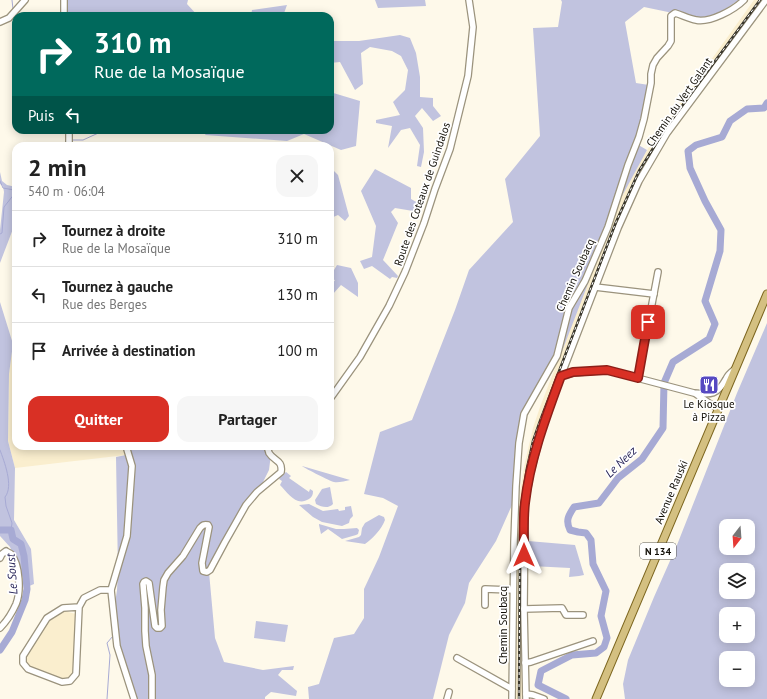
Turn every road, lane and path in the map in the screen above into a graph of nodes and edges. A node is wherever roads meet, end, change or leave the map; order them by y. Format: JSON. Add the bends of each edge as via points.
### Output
{"nodes":[{"id":1,"x":25,"y":0,"type":"edge"},
{"id":2,"x":64,"y":0,"type":"edge"},
{"id":3,"x":469,"y":0,"type":"edge"},
{"id":4,"x":744,"y":0,"type":"edge"},
{"id":5,"x":766,"y":0,"type":"edge"},
{"id":6,"x":14,"y":12,"type":"edge"},
{"id":7,"x":64,"y":12,"type":"edge"},
{"id":8,"x":12,"y":15,"type":"edge"},
{"id":9,"x":0,"y":22,"type":"edge"},
{"id":10,"x":658,"y":272,"type":"dead end"},
{"id":11,"x":595,"y":287,"type":"junction"},
{"id":12,"x":654,"y":294,"type":"junction"},
{"id":13,"x":767,"y":294,"type":"edge"},
{"id":14,"x":734,"y":370,"type":"junction"},
{"id":15,"x":561,"y":376,"type":"junction"},
{"id":16,"x":638,"y":378,"type":"junction"},
{"id":17,"x":334,"y":393,"type":"edge"},
{"id":18,"x":694,"y":393,"type":"junction"},
{"id":19,"x":713,"y":393,"type":"junction"},
{"id":20,"x":709,"y":403,"type":"junction"},
{"id":21,"x":720,"y":405,"type":"junction"},
{"id":22,"x":127,"y":450,"type":"edge"},
{"id":23,"x":269,"y":450,"type":"edge"},
{"id":24,"x":524,"y":532,"type":"junction"},
{"id":25,"x":531,"y":534,"type":"dead end"},
{"id":26,"x":0,"y":558,"type":"edge"},
{"id":27,"x":111,"y":590,"type":"junction"},
{"id":28,"x":513,"y":590,"type":"junction"},
{"id":29,"x":485,"y":605,"type":"dead end"},
{"id":30,"x":79,"y":607,"type":"junction"},
{"id":31,"x":524,"y":609,"type":"junction"},
{"id":32,"x":583,"y":614,"type":"dead end"},
{"id":33,"x":0,"y":628,"type":"edge"},
{"id":34,"x":593,"y":641,"type":"dead end"},
{"id":35,"x":457,"y":658,"type":"dead end"},
{"id":36,"x":526,"y":663,"type":"junction"},
{"id":37,"x":512,"y":689,"type":"junction"},
{"id":38,"x":449,"y":692,"type":"dead end"},
{"id":39,"x":526,"y":696,"type":"edge"},
{"id":40,"x":134,"y":699,"type":"edge"},
{"id":41,"x":152,"y":699,"type":"edge"},
{"id":42,"x":447,"y":699,"type":"edge"},
{"id":43,"x":512,"y":699,"type":"edge"},
{"id":44,"x":544,"y":699,"type":"edge"},
{"id":45,"x":596,"y":699,"type":"edge"}],
"edges":[{"from":1,"to":6,"type":"street"},
{"from":2,"to":7,"type":"street"},
{"from":3,"to":17,"type":"street","name":"Route des Coteaux de Guindalos","via":[[473,27],[468,76],[450,149],[424,224],[390,306],[360,357]]},
{"from":4,"to":28,"type":"street","name":"Chemin Soubacq","via":[[718,17],[710,19],[697,21],[675,13],[671,16],[671,41],[653,65],[644,119],[608,227],[585,281],[569,308],[557,356],[524,414],[516,486]]},
{"from":5,"to":11,"type":"street","name":"Chemin du Vert Galant","via":[[679,116],[639,180]]},
{"from":8,"to":9,"type":"street"},
{"from":10,"to":12,"type":"street"},
{"from":11,"to":12,"type":"street"},
{"from":11,"to":15,"type":"street","name":"Chemin du Vert Galant"},
{"from":12,"to":16,"type":"street"},
{"from":13,"to":14,"type":"main road","name":"Avenue Rauski","number":"N 134"},
{"from":14,"to":19,"type":"street","via":[[719,390]]},
{"from":14,"to":21,"type":"main road","name":"Avenue Rauski","number":"N 134"},
{"from":15,"to":16,"type":"street","via":[[573,372],[607,370]]},
{"from":15,"to":24,"type":"street","name":"Chemin du Vert Galant","via":[[542,429],[530,474]]},
{"from":16,"to":18,"type":"street"},
{"from":18,"to":19,"type":"street"},
{"from":18,"to":20,"type":"street"},
{"from":19,"to":20,"type":"street","via":[[708,396]]},
{"from":19,"to":21,"type":"street","via":[[719,397]]},
{"from":20,"to":21,"type":"street"},
{"from":21,"to":45,"type":"main road","name":"Avenue Rauski","number":"N 134"},
{"from":22,"to":27,"type":"street","via":[[132,466],[127,536]]},
{"from":23,"to":41,"type":"street","via":[[280,463],[281,472],[246,505],[207,572],[203,571],[202,563],[209,527],[202,525],[164,580],[160,628],[155,626],[149,583],[146,581],[143,584]]},
{"from":24,"to":25,"type":"street"},
{"from":24,"to":31,"type":"street","name":"Chemin du Vert Galant"},
{"from":26,"to":33,"type":"street","via":[[6,551],[11,554],[16,564],[19,585],[17,603],[8,620]]},
{"from":27,"to":30,"type":"street","via":[[100,590],[84,598]]},
{"from":27,"to":40,"type":"street","via":[[117,646]]},
{"from":28,"to":29,"type":"street","via":[[485,589]]},
{"from":28,"to":37,"type":"street","name":"Chemin Soubacq"},
{"from":30,"to":30,"type":"street","via":[[62,608],[47,618],[23,656],[23,663],[28,669],[62,682],[70,681],[76,674]]},
{"from":31,"to":32,"type":"street","via":[[562,608],[566,615]]},
{"from":31,"to":36,"type":"street","name":"Chemin du Vert Galant"},
{"from":34,"to":36,"type":"street"},
{"from":35,"to":37,"type":"street"},
{"from":36,"to":39,"type":"street","name":"Chemin du Vert Galant"},
{"from":37,"to":43,"type":"street","name":"Chemin Soubacq"},
{"from":38,"to":42,"type":"street"},
{"from":39,"to":44,"type":"street","via":[[533,695]]}]}
